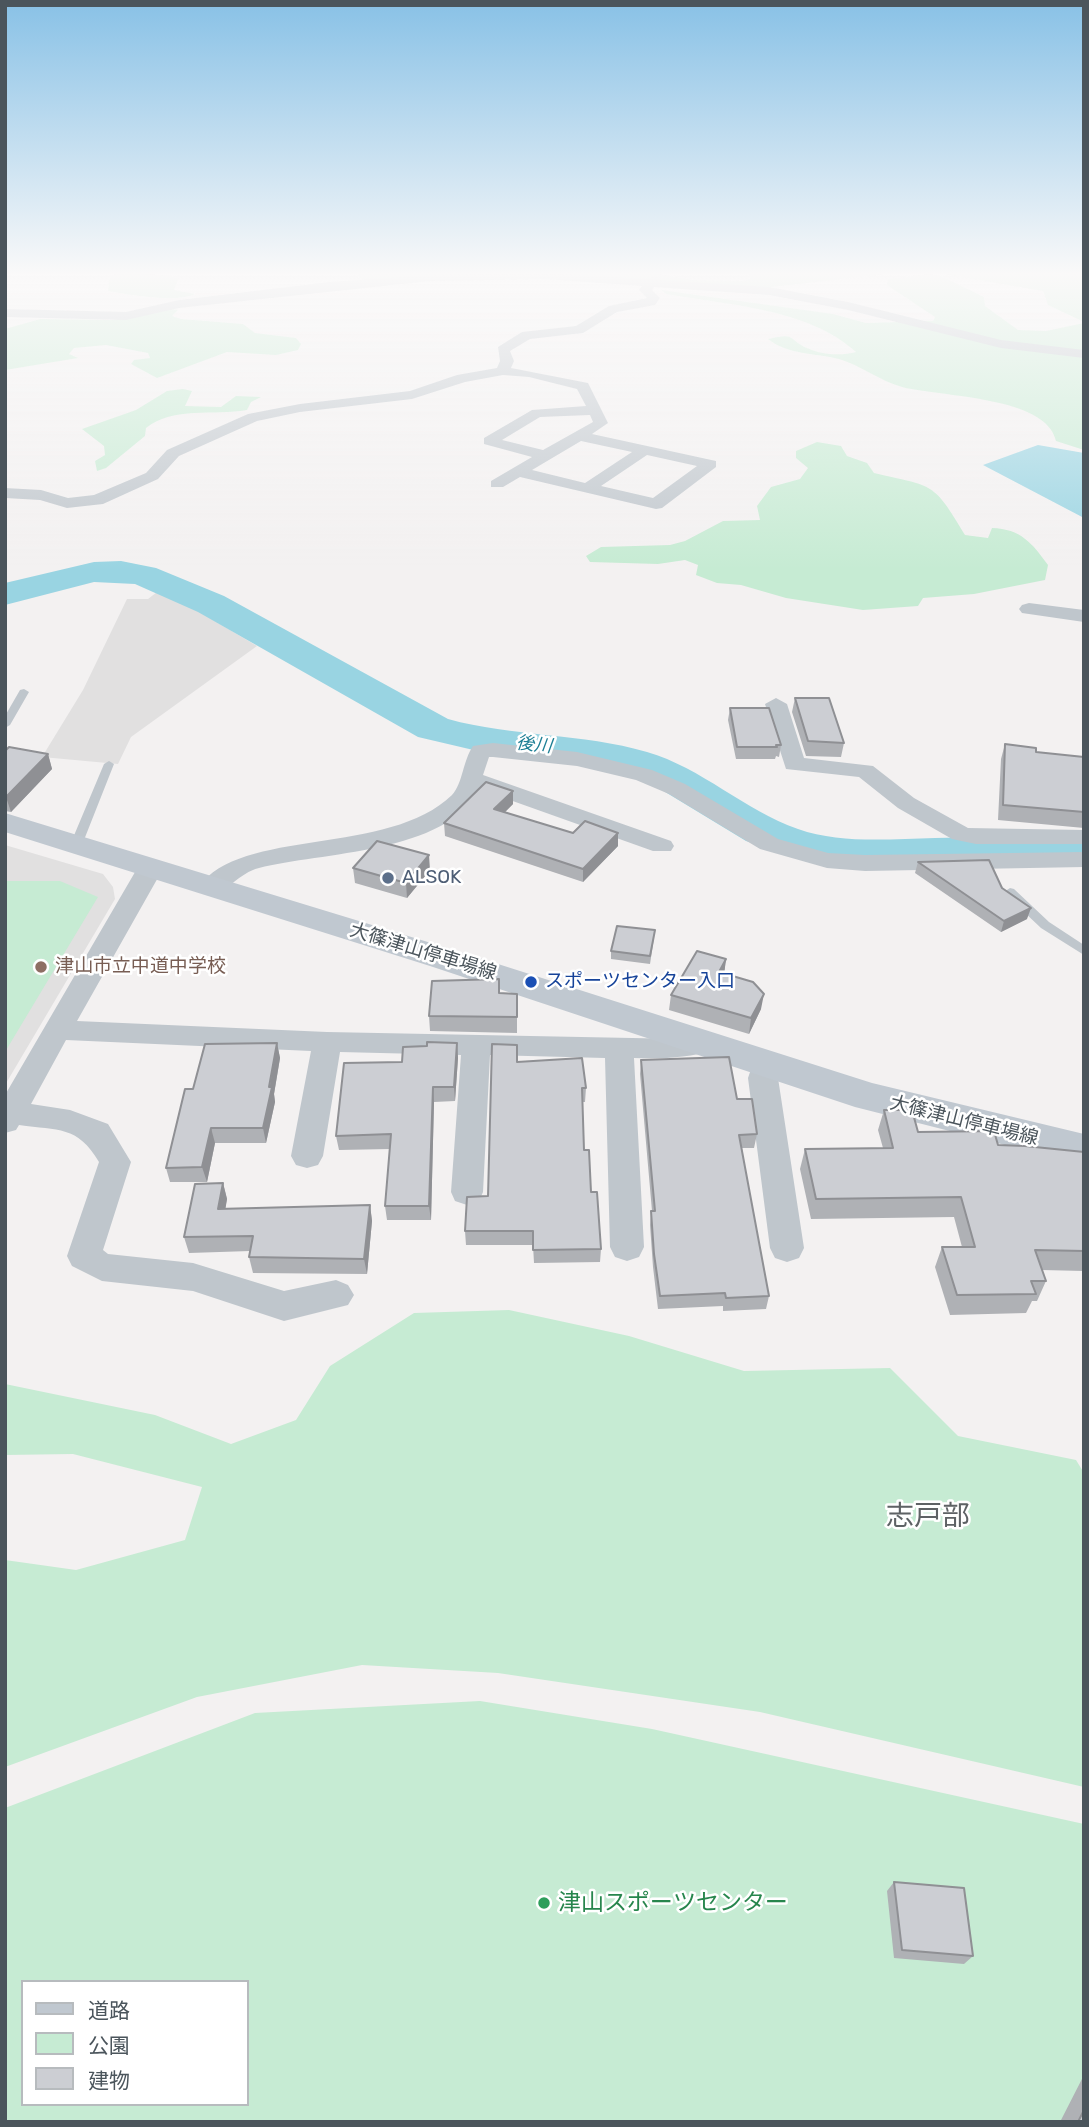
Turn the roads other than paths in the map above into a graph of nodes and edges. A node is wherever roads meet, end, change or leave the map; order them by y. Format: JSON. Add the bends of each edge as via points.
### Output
{"nodes":[{"id":1,"x":501,"y":371,"type":"edge"},
{"id":2,"x":506,"y":371,"type":"edge"},
{"id":3,"x":596,"y":410,"type":"junction"},
{"id":4,"x":579,"y":436,"type":"junction"},
{"id":5,"x":645,"y":450,"type":"junction"},
{"id":6,"x":546,"y":456,"type":"junction"},
{"id":7,"x":519,"y":472,"type":"junction"},
{"id":8,"x":497,"y":484,"type":"dead end"},
{"id":9,"x":588,"y":488,"type":"junction"},
{"id":10,"x":5,"y":493,"type":"edge"},
{"id":11,"x":1029,"y":609,"type":"dead end"},
{"id":12,"x":1084,"y":616,"type":"edge"},
{"id":13,"x":24,"y":692,"type":"dead end"},
{"id":14,"x":776,"y":704,"type":"dead end"},
{"id":15,"x":5,"y":725,"type":"edge"},
{"id":16,"x":109,"y":764,"type":"dead end"},
{"id":17,"x":470,"y":781,"type":"junction"},
{"id":18,"x":5,"y":822,"type":"edge"},
{"id":19,"x":1084,"y":837,"type":"edge"},
{"id":20,"x":76,"y":845,"type":"junction"},
{"id":21,"x":662,"y":846,"type":"dead end"},
{"id":22,"x":1084,"y":859,"type":"edge"},
{"id":23,"x":151,"y":867,"type":"junction"},
{"id":24,"x":212,"y":887,"type":"junction"},
{"id":25,"x":1010,"y":892,"type":"edge"},
{"id":26,"x":1084,"y":951,"type":"edge"},
{"id":27,"x":56,"y":1030,"type":"junction"},
{"id":28,"x":327,"y":1042,"type":"junction"},
{"id":29,"x":705,"y":1043,"type":"junction"},
{"id":30,"x":476,"y":1045,"type":"junction"},
{"id":31,"x":619,"y":1048,"type":"junction"},
{"id":32,"x":766,"y":1064,"type":"junction"},
{"id":33,"x":8,"y":1117,"type":"edge"},
{"id":34,"x":1084,"y":1150,"type":"edge"},
{"id":35,"x":307,"y":1156,"type":"dead end"},
{"id":36,"x":467,"y":1192,"type":"dead end"},
{"id":37,"x":627,"y":1247,"type":"dead end"},
{"id":38,"x":787,"y":1248,"type":"dead end"},
{"id":39,"x":336,"y":1295,"type":"dead end"}],
"edges":[{"from":1,"to":10,"type":"street","via":[[462,378],[412,395],[253,417],[173,453],[152,476],[97,500],[67,502]]},
{"from":2,"to":3,"type":"street","via":[[583,386]]},
{"from":3,"to":4,"type":"street","via":[[601,423]]},
{"from":3,"to":6,"type":"street","via":[[537,413],[489,441]]},
{"from":4,"to":5,"type":"street"},
{"from":4,"to":6,"type":"street"},
{"from":5,"to":9,"type":"street"},
{"from":5,"to":9,"type":"street","via":[[710,464],[656,504]]},
{"from":6,"to":7,"type":"street"},
{"from":7,"to":8,"type":"street"},
{"from":7,"to":9,"type":"street"},
{"from":11,"to":12,"type":"street"},
{"from":13,"to":15,"type":"lane"},
{"from":14,"to":19,"type":"street","via":[[794,764],[865,771],[906,803],[976,838]]},
{"from":16,"to":20,"type":"lane"},
{"from":17,"to":21,"type":"street","via":[[484,782]]},
{"from":17,"to":22,"type":"street","via":[[481,751],[577,759],[644,775],[677,789],[769,844],[827,860]]},
{"from":17,"to":24,"type":"street","via":[[461,799],[423,823],[336,848],[245,863]]},
{"from":18,"to":20,"type":"main road","name":"大篠津山停車場線"},
{"from":20,"to":23,"type":"main road","name":"大篠津山停車場線"},
{"from":23,"to":24,"type":"main road","name":"大篠津山停車場線"},
{"from":23,"to":27,"type":"street"},
{"from":24,"to":29,"type":"main road","name":"大篠津山停車場線"},
{"from":25,"to":26,"type":"lane","via":[[1045,925]]},
{"from":27,"to":28,"type":"street"},
{"from":27,"to":33,"type":"street"},
{"from":28,"to":30,"type":"street"},
{"from":28,"to":35,"type":"street"},
{"from":29,"to":31,"type":"street","via":[[683,1049]]},
{"from":29,"to":32,"type":"main road","name":"大篠津山停車場線"},
{"from":30,"to":31,"type":"street"},
{"from":30,"to":36,"type":"street"},
{"from":31,"to":37,"type":"street"},
{"from":32,"to":34,"type":"main road","name":"大篠津山停車場線","via":[[869,1097]]},
{"from":32,"to":38,"type":"street","via":[[763,1078]]},
{"from":33,"to":39,"type":"street","via":[[69,1121],[97,1132],[115,1163],[84,1256],[103,1267],[193,1277],[284,1306]]}]}
